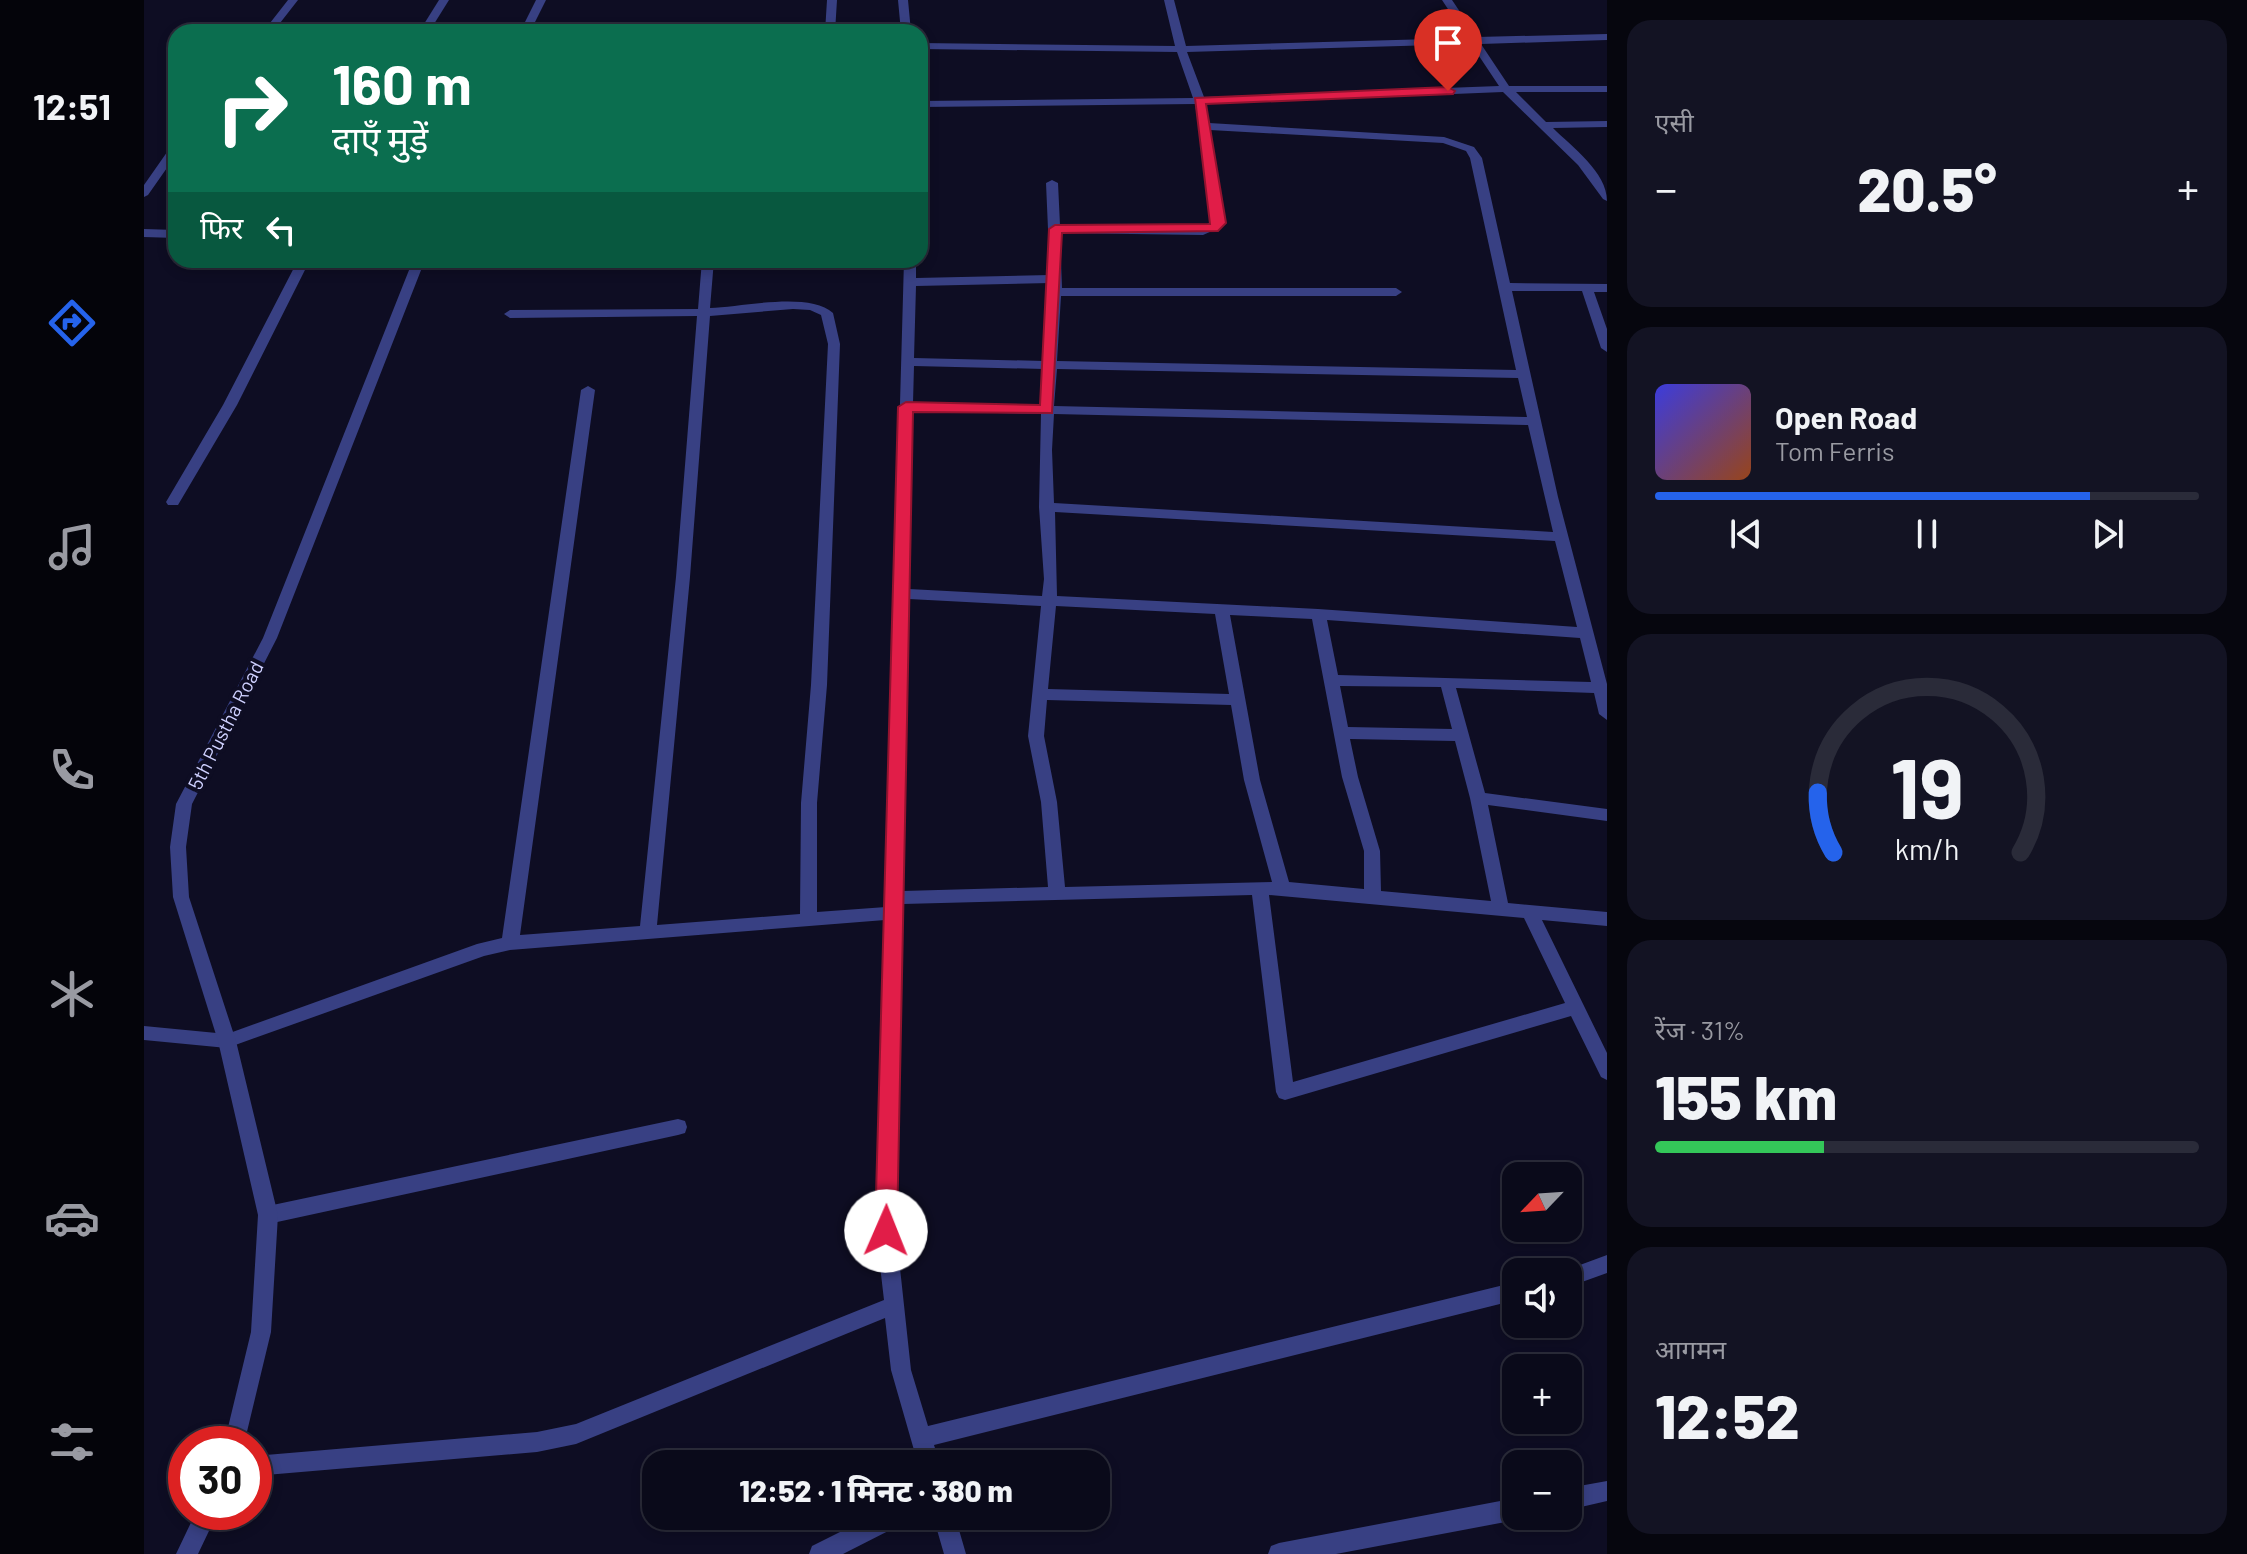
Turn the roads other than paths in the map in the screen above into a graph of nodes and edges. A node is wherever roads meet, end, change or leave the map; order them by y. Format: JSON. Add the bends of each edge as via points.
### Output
{"nodes":[{"id":1,"x":293,"y":0,"type":"edge"},
{"id":2,"x":444,"y":0,"type":"edge"},
{"id":3,"x":541,"y":0,"type":"edge"},
{"id":4,"x":832,"y":0,"type":"edge"},
{"id":5,"x":903,"y":0,"type":"edge"},
{"id":6,"x":1169,"y":0,"type":"edge"},
{"id":7,"x":1447,"y":0,"type":"edge"},
{"id":8,"x":274,"y":24,"type":"edge"},
{"id":9,"x":429,"y":24,"type":"edge"},
{"id":10,"x":529,"y":24,"type":"edge"},
{"id":11,"x":830,"y":24,"type":"edge"},
{"id":12,"x":905,"y":24,"type":"edge"},
{"id":13,"x":1607,"y":37,"type":"edge"},
{"id":14,"x":1476,"y":40,"type":"junction"},
{"id":15,"x":928,"y":46,"type":"edge"},
{"id":16,"x":1181,"y":49,"type":"junction"},
{"id":17,"x":1506,"y":89,"type":"junction"},
{"id":18,"x":1607,"y":89,"type":"edge"},
{"id":19,"x":1200,"y":101,"type":"junction"},
{"id":20,"x":928,"y":104,"type":"edge"},
{"id":21,"x":1607,"y":124,"type":"edge"},
{"id":22,"x":1543,"y":125,"type":"junction"},
{"id":23,"x":1203,"y":126,"type":"junction"},
{"id":24,"x":168,"y":158,"type":"edge"},
{"id":25,"x":1607,"y":175,"type":"edge"},
{"id":26,"x":1591,"y":176,"type":"junction"},
{"id":27,"x":1052,"y":183,"type":"dead end"},
{"id":28,"x":144,"y":193,"type":"edge"},
{"id":29,"x":1607,"y":197,"type":"edge"},
{"id":30,"x":1055,"y":229,"type":"junction"},
{"id":31,"x":144,"y":233,"type":"edge"},
{"id":32,"x":168,"y":234,"type":"edge"},
{"id":33,"x":300,"y":268,"type":"edge"},
{"id":34,"x":416,"y":268,"type":"edge"},
{"id":35,"x":708,"y":268,"type":"edge"},
{"id":36,"x":910,"y":268,"type":"edge"},
{"id":37,"x":910,"y":282,"type":"junction"},
{"id":38,"x":1055,"y":286,"type":"junction"},
{"id":39,"x":1506,"y":287,"type":"junction"},
{"id":40,"x":1587,"y":288,"type":"junction"},
{"id":41,"x":1607,"y":288,"type":"edge"},
{"id":42,"x":1396,"y":292,"type":"dead end"},
{"id":43,"x":705,"y":313,"type":"junction"},
{"id":44,"x":510,"y":314,"type":"dead end"},
{"id":45,"x":1607,"y":348,"type":"edge"},
{"id":46,"x":907,"y":362,"type":"junction"},
{"id":47,"x":1049,"y":365,"type":"junction"},
{"id":48,"x":1524,"y":374,"type":"junction"},
{"id":49,"x":588,"y":390,"type":"dead end"},
{"id":50,"x":906,"y":407,"type":"junction"},
{"id":51,"x":1047,"y":410,"type":"junction"},
{"id":52,"x":1535,"y":421,"type":"junction"},
{"id":53,"x":173,"y":502,"type":"dead end"},
{"id":54,"x":1046,"y":507,"type":"junction"},
{"id":55,"x":1561,"y":537,"type":"junction"},
{"id":56,"x":901,"y":594,"type":"junction"},
{"id":57,"x":1049,"y":603,"type":"junction"},
{"id":58,"x":1222,"y":612,"type":"junction"},
{"id":59,"x":1318,"y":614,"type":"junction"},
{"id":60,"x":1586,"y":633,"type":"junction"},
{"id":61,"x":1329,"y":680,"type":"junction"},
{"id":62,"x":1447,"y":682,"type":"junction"},
{"id":63,"x":1600,"y":688,"type":"junction"},
{"id":64,"x":1041,"y":694,"type":"junction"},
{"id":65,"x":1238,"y":700,"type":"junction"},
{"id":66,"x":1607,"y":714,"type":"edge"},
{"id":67,"x":1341,"y":733,"type":"junction"},
{"id":68,"x":1461,"y":735,"type":"junction"},
{"id":69,"x":1478,"y":798,"type":"junction"},
{"id":70,"x":1607,"y":815,"type":"edge"},
{"id":71,"x":1260,"y":888,"type":"junction"},
{"id":72,"x":1282,"y":888,"type":"junction"},
{"id":73,"x":1057,"y":894,"type":"junction"},
{"id":74,"x":1373,"y":897,"type":"junction"},
{"id":75,"x":894,"y":906,"type":"junction"},
{"id":76,"x":1501,"y":909,"type":"junction"},
{"id":77,"x":1530,"y":912,"type":"junction"},
{"id":78,"x":808,"y":919,"type":"junction"},
{"id":79,"x":1607,"y":919,"type":"edge"},
{"id":80,"x":648,"y":930,"type":"junction"},
{"id":81,"x":510,"y":943,"type":"junction"},
{"id":82,"x":1576,"y":1007,"type":"junction"},
{"id":83,"x":144,"y":1033,"type":"edge"},
{"id":84,"x":227,"y":1041,"type":"junction"},
{"id":85,"x":1607,"y":1072,"type":"edge"},
{"id":86,"x":678,"y":1127,"type":"dead end"},
{"id":87,"x":268,"y":1215,"type":"junction"},
{"id":88,"x":1607,"y":1264,"type":"edge"},
{"id":89,"x":1582,"y":1273,"type":"edge"},
{"id":90,"x":1502,"y":1294,"type":"edge"},
{"id":91,"x":894,"y":1305,"type":"junction"},
{"id":92,"x":238,"y":1426,"type":"edge"},
{"id":93,"x":921,"y":1438,"type":"junction"},
{"id":94,"x":925,"y":1450,"type":"edge"},
{"id":95,"x":272,"y":1464,"type":"edge"},
{"id":96,"x":1607,"y":1491,"type":"edge"},
{"id":97,"x":1582,"y":1496,"type":"edge"},
{"id":98,"x":1502,"y":1512,"type":"edge"},
{"id":99,"x":198,"y":1530,"type":"edge"},
{"id":100,"x":867,"y":1530,"type":"edge"},
{"id":101,"x":948,"y":1530,"type":"edge"},
{"id":102,"x":187,"y":1554,"type":"edge"},
{"id":103,"x":820,"y":1554,"type":"edge"},
{"id":104,"x":955,"y":1554,"type":"edge"},
{"id":105,"x":1279,"y":1554,"type":"edge"}],
"edges":[{"from":1,"to":8,"type":"street"},
{"from":2,"to":9,"type":"street"},
{"from":3,"to":10,"type":"street"},
{"from":4,"to":11,"type":"street"},
{"from":5,"to":12,"type":"street"},
{"from":6,"to":16,"type":"street"},
{"from":7,"to":14,"type":"street"},
{"from":13,"to":14,"type":"street"},
{"from":14,"to":16,"type":"street"},
{"from":14,"to":17,"type":"street"},
{"from":15,"to":16,"type":"street"},
{"from":16,"to":19,"type":"street"},
{"from":17,"to":18,"type":"street"},
{"from":17,"to":19,"type":"street"},
{"from":17,"to":22,"type":"street"},
{"from":19,"to":20,"type":"street"},
{"from":19,"to":23,"type":"street"},
{"from":21,"to":22,"type":"street"},
{"from":22,"to":26,"type":"street"},
{"from":23,"to":30,"type":"street","via":[[1219,223],[1214,228]]},
{"from":23,"to":39,"type":"street","via":[[1444,140],[1470,149]]},
{"from":24,"to":28,"type":"street"},
{"from":25,"to":26,"type":"street"},
{"from":26,"to":29,"type":"street"},
{"from":27,"to":30,"type":"street"},
{"from":30,"to":38,"type":"street"},
{"from":31,"to":32,"type":"street"},
{"from":33,"to":53,"type":"street"},
{"from":34,"to":84,"type":"street","name":"5th Pustha Road","via":[[270,638],[184,804],[178,847],[181,897]]},
{"from":35,"to":43,"type":"street"},
{"from":36,"to":37,"type":"street"},
{"from":37,"to":38,"type":"street"},
{"from":37,"to":46,"type":"street"},
{"from":38,"to":42,"type":"street"},
{"from":38,"to":47,"type":"street"},
{"from":39,"to":40,"type":"street"},
{"from":39,"to":48,"type":"street"},
{"from":40,"to":41,"type":"street"},
{"from":40,"to":45,"type":"street"},
{"from":43,"to":44,"type":"street"},
{"from":43,"to":78,"type":"street","via":[[818,306],[832,325]]},
{"from":43,"to":80,"type":"street"},
{"from":46,"to":47,"type":"street"},
{"from":46,"to":50,"type":"street"},
{"from":47,"to":48,"type":"street"},
{"from":47,"to":51,"type":"street"},
{"from":48,"to":52,"type":"street"},
{"from":49,"to":81,"type":"street"},
{"from":50,"to":51,"type":"street"},
{"from":50,"to":56,"type":"street"},
{"from":51,"to":52,"type":"street"},
{"from":51,"to":54,"type":"street"},
{"from":52,"to":55,"type":"street"},
{"from":54,"to":55,"type":"street"},
{"from":54,"to":57,"type":"street"},
{"from":55,"to":60,"type":"street"},
{"from":56,"to":57,"type":"street"},
{"from":56,"to":75,"type":"street"},
{"from":57,"to":58,"type":"street"},
{"from":57,"to":64,"type":"street"},
{"from":58,"to":59,"type":"street"},
{"from":58,"to":65,"type":"street"},
{"from":59,"to":60,"type":"street"},
{"from":59,"to":61,"type":"street"},
{"from":60,"to":63,"type":"street"},
{"from":61,"to":62,"type":"street"},
{"from":61,"to":67,"type":"street"},
{"from":62,"to":63,"type":"street"},
{"from":62,"to":68,"type":"street"},
{"from":63,"to":66,"type":"street"},
{"from":64,"to":65,"type":"street"},
{"from":64,"to":73,"type":"street","via":[[1036,736],[1049,802]]},
{"from":65,"to":72,"type":"street","via":[[1252,780]]},
{"from":67,"to":68,"type":"street"},
{"from":67,"to":74,"type":"street","via":[[1372,851]]},
{"from":68,"to":69,"type":"street"},
{"from":69,"to":70,"type":"street"},
{"from":69,"to":76,"type":"street"},
{"from":71,"to":72,"type":"street"},
{"from":71,"to":73,"type":"street"},
{"from":71,"to":82,"type":"street","via":[[1285,1092]]},
{"from":72,"to":74,"type":"street"},
{"from":73,"to":75,"type":"street"},
{"from":74,"to":76,"type":"street"},
{"from":75,"to":78,"type":"street"},
{"from":75,"to":91,"type":"street","via":[[886,1231]]},
{"from":76,"to":77,"type":"street"},
{"from":77,"to":79,"type":"street"},
{"from":77,"to":82,"type":"street"},
{"from":78,"to":80,"type":"street"},
{"from":80,"to":81,"type":"street"},
{"from":81,"to":84,"type":"street"},
{"from":82,"to":85,"type":"street"},
{"from":83,"to":84,"type":"street"},
{"from":84,"to":87,"type":"street","name":"5th Pustha Road"},
{"from":86,"to":87,"type":"street"},
{"from":87,"to":92,"type":"street","name":"5th Pustha Road","via":[[261,1332]]},
{"from":88,"to":89,"type":"street"},
{"from":90,"to":93,"type":"street"},
{"from":91,"to":93,"type":"street","via":[[901,1370]]},
{"from":91,"to":95,"type":"street","via":[[576,1434],[537,1442]]},
{"from":93,"to":94,"type":"street"},
{"from":96,"to":97,"type":"street"},
{"from":98,"to":105,"type":"street"},
{"from":99,"to":102,"type":"street"},
{"from":100,"to":103,"type":"street"},
{"from":101,"to":104,"type":"street"}]}
